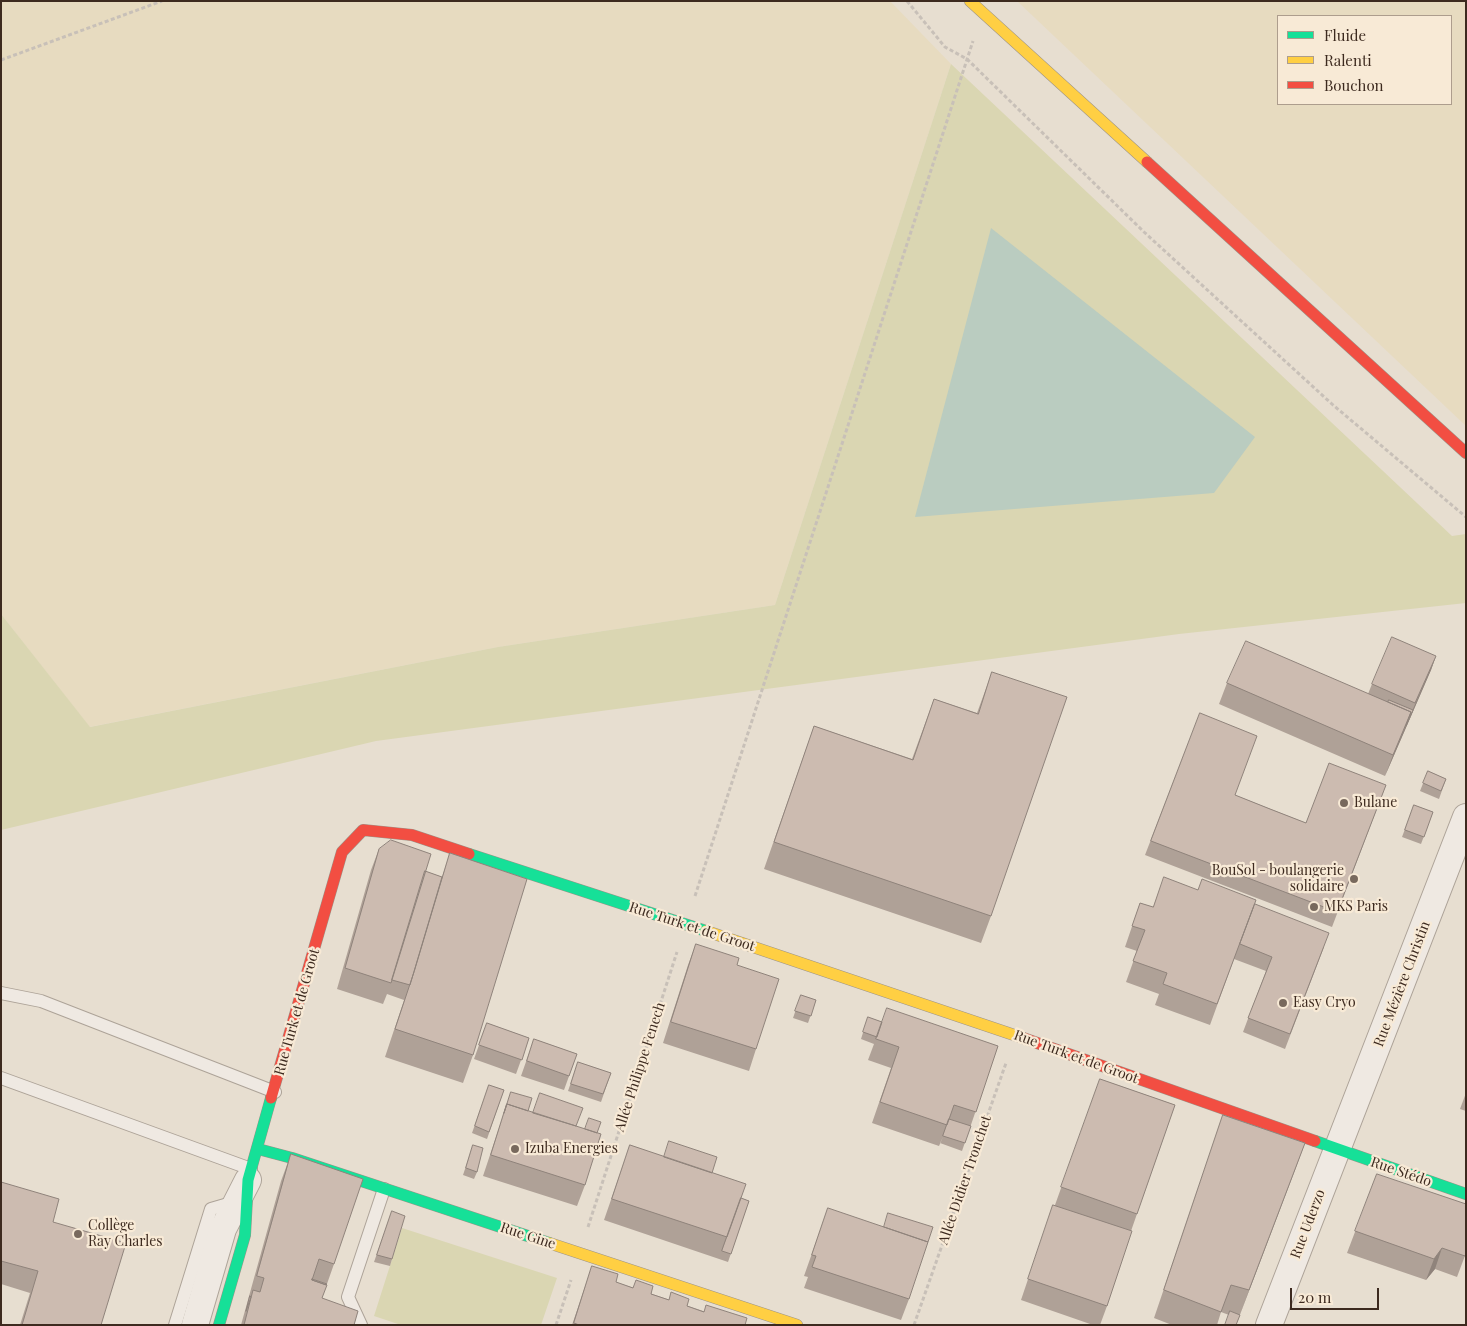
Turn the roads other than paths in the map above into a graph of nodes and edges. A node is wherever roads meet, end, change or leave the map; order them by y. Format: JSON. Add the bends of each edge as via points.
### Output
{"nodes":[{"id":1,"x":970,"y":1,"type":"edge"},
{"id":2,"x":1466,"y":452,"type":"edge"},
{"id":3,"x":1466,"y":817,"type":"edge"},
{"id":4,"x":1,"y":993,"type":"edge"},
{"id":5,"x":1,"y":1078,"type":"edge"},
{"id":6,"x":275,"y":1092,"type":"junction"},
{"id":7,"x":258,"y":1149,"type":"junction"},
{"id":8,"x":1337,"y":1150,"type":"junction"},
{"id":9,"x":246,"y":1183,"type":"junction"},
{"id":10,"x":384,"y":1189,"type":"junction"},
{"id":11,"x":1466,"y":1194,"type":"edge"},
{"id":12,"x":175,"y":1325,"type":"edge"},
{"id":13,"x":195,"y":1325,"type":"edge"},
{"id":14,"x":219,"y":1325,"type":"edge"},
{"id":15,"x":361,"y":1325,"type":"edge"},
{"id":16,"x":797,"y":1325,"type":"edge"},
{"id":17,"x":1269,"y":1325,"type":"edge"}],
"edges":[{"from":1,"to":2,"type":"street"},
{"from":3,"to":8,"type":"street","name":"Rue Mézière Christin"},
{"from":4,"to":6,"type":"lane","via":[[41,1001]]},
{"from":5,"to":9,"type":"lane"},
{"from":6,"to":7,"type":"street","name":"Rue Turk et de Groot"},
{"from":6,"to":8,"type":"street","name":"Rue Turk et de Groot","via":[[342,852],[363,830],[412,835],[686,924]]},
{"from":7,"to":9,"type":"street","name":"Rue Turk et de Groot"},
{"from":7,"to":10,"type":"street","name":"Rue Gine"},
{"from":8,"to":11,"type":"street","name":"Rue Stédo"},
{"from":8,"to":17,"type":"street","name":"Rue Uderzo"},
{"from":9,"to":12,"type":"lane","via":[[211,1209]]},
{"from":9,"to":13,"type":"street","via":[[223,1229]]},
{"from":9,"to":14,"type":"street","name":"Rue Turk et de Groot","via":[[246,1235]]},
{"from":10,"to":15,"type":"lane","via":[[348,1297]]},
{"from":10,"to":16,"type":"street","name":"Rue Gine"}]}
